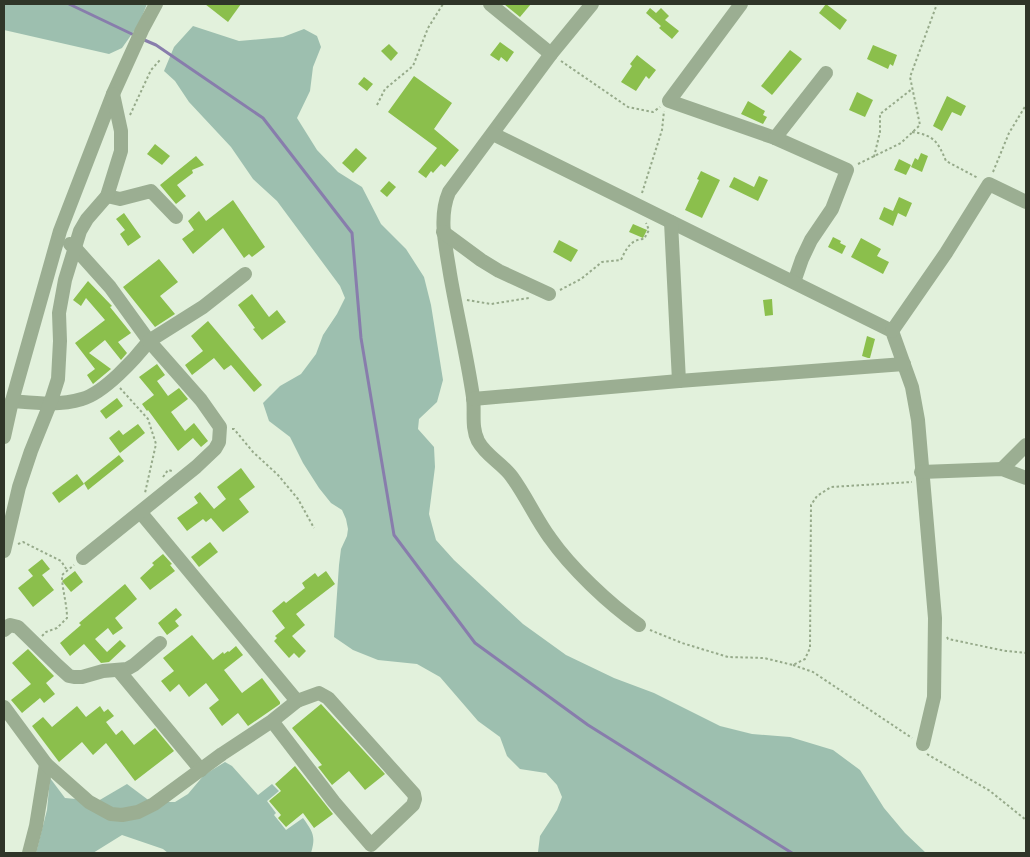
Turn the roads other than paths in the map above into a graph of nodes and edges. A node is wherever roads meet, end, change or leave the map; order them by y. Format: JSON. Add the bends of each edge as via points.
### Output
{"nodes":[{"id":1,"x":156,"y":4,"type":"edge"},
{"id":2,"x":490,"y":4,"type":"edge"},
{"id":3,"x":592,"y":4,"type":"edge"},
{"id":4,"x":741,"y":4,"type":"edge"},
{"id":5,"x":551,"y":54,"type":"junction"},
{"id":6,"x":826,"y":73,"type":"dead end"},
{"id":7,"x":113,"y":94,"type":"junction"},
{"id":8,"x":493,"y":134,"type":"junction"},
{"id":9,"x":775,"y":138,"type":"junction"},
{"id":10,"x":107,"y":196,"type":"junction"},
{"id":11,"x":1026,"y":202,"type":"edge"},
{"id":12,"x":176,"y":217,"type":"dead end"},
{"id":13,"x":671,"y":222,"type":"junction"},
{"id":14,"x":444,"y":232,"type":"junction"},
{"id":15,"x":59,"y":236,"type":"junction"},
{"id":16,"x":75,"y":248,"type":"junction"},
{"id":17,"x":245,"y":274,"type":"dead end"},
{"id":18,"x":794,"y":282,"type":"junction"},
{"id":19,"x":549,"y":294,"type":"road end"},
{"id":20,"x":892,"y":331,"type":"junction"},
{"id":21,"x":149,"y":341,"type":"junction"},
{"id":22,"x":904,"y":364,"type":"junction"},
{"id":23,"x":679,"y":381,"type":"junction"},
{"id":24,"x":474,"y":399,"type":"junction"},
{"id":25,"x":12,"y":401,"type":"junction"},
{"id":26,"x":50,"y":404,"type":"junction"},
{"id":27,"x":4,"y":437,"type":"edge"},
{"id":28,"x":1026,"y":445,"type":"edge"},
{"id":29,"x":1002,"y":468,"type":"junction"},
{"id":30,"x":922,"y":476,"type":"junction"},
{"id":31,"x":1026,"y":478,"type":"edge"},
{"id":32,"x":141,"y":513,"type":"junction"},
{"id":33,"x":5,"y":548,"type":"edge"},
{"id":34,"x":83,"y":558,"type":"road end"},
{"id":35,"x":639,"y":625,"type":"road end"},
{"id":36,"x":4,"y":630,"type":"edge"},
{"id":37,"x":160,"y":643,"type":"dead end"},
{"id":38,"x":119,"y":671,"type":"junction"},
{"id":39,"x":296,"y":701,"type":"junction"},
{"id":40,"x":4,"y":707,"type":"edge"},
{"id":41,"x":272,"y":721,"type":"junction"},
{"id":42,"x":924,"y":744,"type":"road end"},
{"id":43,"x":46,"y":764,"type":"junction"},
{"id":44,"x":200,"y":770,"type":"junction"},
{"id":45,"x":374,"y":849,"type":"edge"},
{"id":46,"x":29,"y":853,"type":"edge"}],
"edges":[{"from":1,"to":7,"type":"street"},
{"from":2,"to":5,"type":"street"},
{"from":3,"to":5,"type":"street"},
{"from":4,"to":9,"type":"street","via":[[669,100]]},
{"from":5,"to":8,"type":"street"},
{"from":6,"to":9,"type":"street"},
{"from":7,"to":10,"type":"street","via":[[122,144]]},
{"from":7,"to":15,"type":"street"},
{"from":8,"to":13,"type":"street"},
{"from":8,"to":14,"type":"street","via":[[449,192],[445,201]]},
{"from":9,"to":18,"type":"street","via":[[847,170],[832,209],[811,240]]},
{"from":10,"to":12,"type":"street","via":[[120,199],[154,192]]},
{"from":10,"to":16,"type":"street","via":[[83,225]]},
{"from":11,"to":20,"type":"street","via":[[989,184]]},
{"from":13,"to":18,"type":"street"},
{"from":13,"to":23,"type":"street"},
{"from":14,"to":19,"type":"street","via":[[481,260]]},
{"from":14,"to":24,"type":"street"},
{"from":15,"to":16,"type":"street"},
{"from":15,"to":25,"type":"street"},
{"from":16,"to":21,"type":"street","via":[[110,287]]},
{"from":16,"to":26,"type":"street","via":[[61,301],[58,379]]},
{"from":17,"to":21,"type":"street","via":[[203,307]]},
{"from":18,"to":20,"type":"street"},
{"from":20,"to":22,"type":"street"},
{"from":21,"to":26,"type":"street","via":[[122,371],[90,396]]},
{"from":21,"to":32,"type":"street","via":[[201,400],[220,427],[220,434],[215,449]]},
{"from":22,"to":23,"type":"street"},
{"from":22,"to":30,"type":"street","via":[[918,420]]},
{"from":23,"to":24,"type":"street"},
{"from":24,"to":35,"type":"street","via":[[474,428],[478,441],[513,478],[566,558],[618,610]]},
{"from":25,"to":26,"type":"street"},
{"from":25,"to":27,"type":"street"},
{"from":26,"to":33,"type":"street","via":[[22,479]]},
{"from":28,"to":29,"type":"street"},
{"from":29,"to":30,"type":"street"},
{"from":29,"to":31,"type":"street"},
{"from":30,"to":42,"type":"street","via":[[935,618],[934,697]]},
{"from":32,"to":34,"type":"street"},
{"from":32,"to":39,"type":"street"},
{"from":36,"to":38,"type":"street","via":[[14,625],[69,676]]},
{"from":37,"to":38,"type":"street","via":[[134,666]]},
{"from":38,"to":44,"type":"street"},
{"from":39,"to":41,"type":"street"},
{"from":39,"to":45,"type":"street","via":[[319,693],[328,698],[414,794],[413,806]]},
{"from":40,"to":43,"type":"street"},
{"from":41,"to":44,"type":"street"},
{"from":41,"to":45,"type":"street"},
{"from":43,"to":44,"type":"street","via":[[89,802],[110,814],[122,815],[154,804]]},
{"from":43,"to":46,"type":"street"}]}
